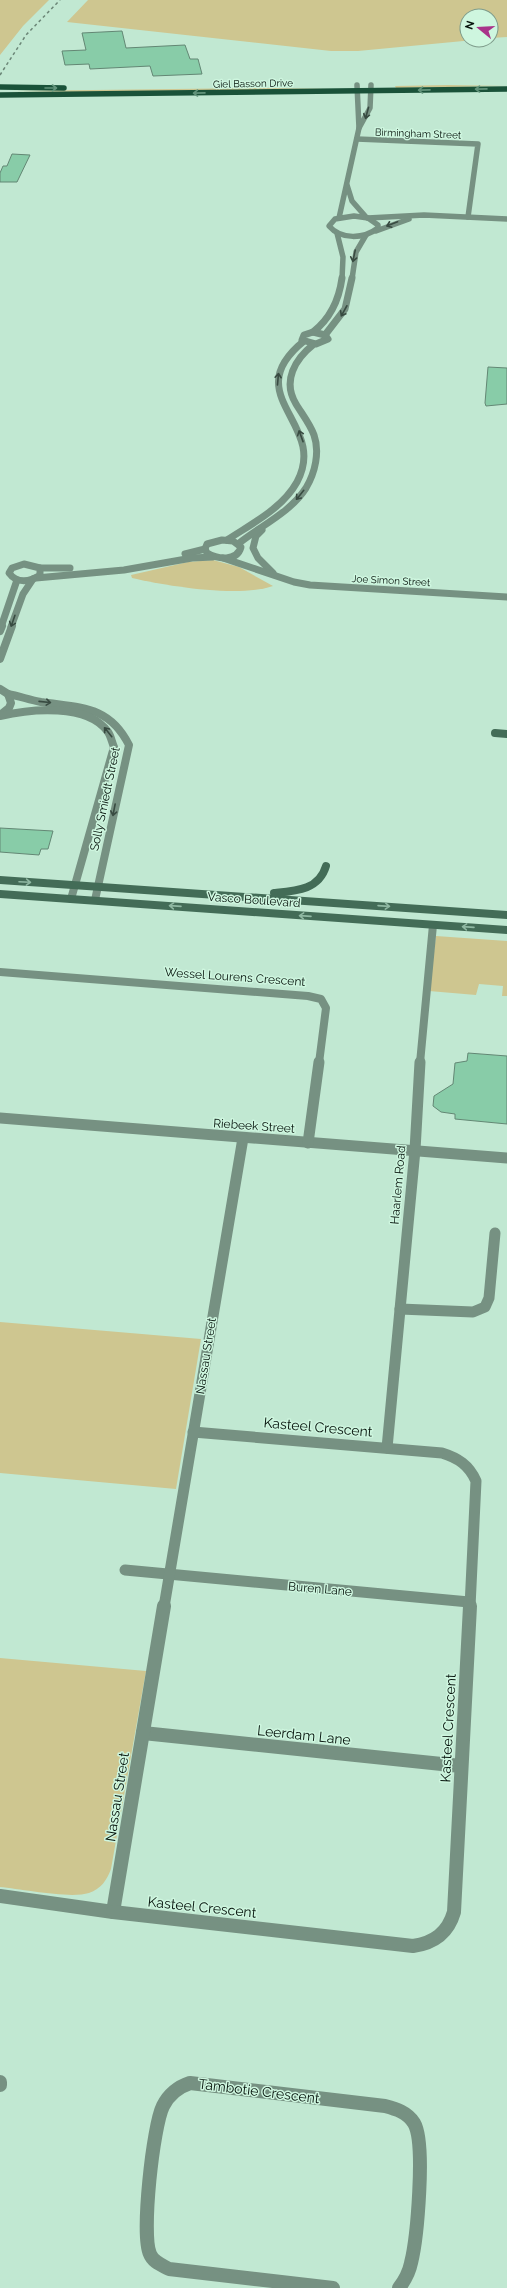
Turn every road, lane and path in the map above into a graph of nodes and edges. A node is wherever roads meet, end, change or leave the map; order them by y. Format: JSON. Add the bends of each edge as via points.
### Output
{"nodes":[{"id":1,"x":507,"y":82,"type":"edge"},
{"id":2,"x":357,"y":85,"type":"junction"},
{"id":3,"x":371,"y":85,"type":"junction"},
{"id":4,"x":0,"y":88,"type":"edge"},
{"id":5,"x":507,"y":89,"type":"edge"},
{"id":6,"x":358,"y":91,"type":"junction"},
{"id":7,"x":372,"y":91,"type":"junction"},
{"id":8,"x":0,"y":95,"type":"edge"},
{"id":9,"x":359,"y":128,"type":"junction"},
{"id":10,"x":357,"y":139,"type":"junction"},
{"id":11,"x":347,"y":186,"type":"junction"},
{"id":12,"x":437,"y":216,"type":"junction"},
{"id":13,"x":468,"y":217,"type":"junction"},
{"id":14,"x":338,"y":218,"type":"junction"},
{"id":15,"x":367,"y":218,"type":"junction"},
{"id":16,"x":507,"y":219,"type":"edge"},
{"id":17,"x":376,"y":230,"type":"junction"},
{"id":18,"x":337,"y":233,"type":"junction"},
{"id":19,"x":366,"y":235,"type":"junction"},
{"id":20,"x":314,"y":332,"type":"junction"},
{"id":21,"x":325,"y":334,"type":"junction"},
{"id":22,"x":304,"y":341,"type":"junction"},
{"id":23,"x":314,"y":344,"type":"junction"},
{"id":24,"x":272,"y":520,"type":"junction"},
{"id":25,"x":227,"y":540,"type":"junction"},
{"id":26,"x":239,"y":548,"type":"junction"},
{"id":27,"x":205,"y":549,"type":"junction"},
{"id":28,"x":213,"y":557,"type":"junction"},
{"id":29,"x":223,"y":558,"type":"junction"},
{"id":30,"x":40,"y":568,"type":"junction"},
{"id":31,"x":276,"y":576,"type":"junction"},
{"id":32,"x":35,"y":578,"type":"junction"},
{"id":33,"x":17,"y":580,"type":"junction"},
{"id":34,"x":507,"y":597,"type":"edge"},
{"id":35,"x":0,"y":631,"type":"edge"},
{"id":36,"x":0,"y":659,"type":"edge"},
{"id":37,"x":2,"y":689,"type":"edge"},
{"id":38,"x":0,"y":716,"type":"edge"},
{"id":39,"x":495,"y":733,"type":"dead end"},
{"id":40,"x":507,"y":734,"type":"edge"},
{"id":41,"x":326,"y":866,"type":"dead end"},
{"id":42,"x":0,"y":880,"type":"edge"},
{"id":43,"x":75,"y":885,"type":"junction"},
{"id":44,"x":99,"y":886,"type":"junction"},
{"id":45,"x":0,"y":894,"type":"edge"},
{"id":46,"x":250,"y":896,"type":"junction"},
{"id":47,"x":71,"y":899,"type":"junction"},
{"id":48,"x":95,"y":900,"type":"junction"},
{"id":49,"x":507,"y":915,"type":"edge"},
{"id":50,"x":433,"y":925,"type":"junction"},
{"id":51,"x":507,"y":930,"type":"edge"},
{"id":52,"x":0,"y":972,"type":"edge"},
{"id":53,"x":0,"y":1118,"type":"edge"},
{"id":54,"x":243,"y":1138,"type":"junction"},
{"id":55,"x":308,"y":1143,"type":"junction"},
{"id":56,"x":414,"y":1150,"type":"junction"},
{"id":57,"x":507,"y":1158,"type":"edge"},
{"id":58,"x":495,"y":1233,"type":"dead end"},
{"id":59,"x":400,"y":1308,"type":"junction"},
{"id":60,"x":194,"y":1432,"type":"junction"},
{"id":61,"x":387,"y":1448,"type":"junction"},
{"id":62,"x":125,"y":1570,"type":"dead end"},
{"id":63,"x":170,"y":1575,"type":"junction"},
{"id":64,"x":470,"y":1602,"type":"junction"},
{"id":65,"x":143,"y":1733,"type":"junction"},
{"id":66,"x":461,"y":1766,"type":"junction"},
{"id":67,"x":0,"y":1896,"type":"edge"},
{"id":68,"x":113,"y":1912,"type":"junction"},
{"id":69,"x":290,"y":2286,"type":"edge"},
{"id":70,"x":333,"y":2288,"type":"edge"},
{"id":71,"x":399,"y":2288,"type":"edge"}],
"edges":[{"from":1,"to":3,"type":"main road","name":"Giel Basson Drive"},
{"from":2,"to":3,"type":"main road","name":"Giel Basson Drive"},
{"from":4,"to":2,"type":"main road","name":"Giel Basson Drive","one_way":true},
{"from":2,"to":6,"type":"street"},
{"from":3,"to":7,"type":"street"},
{"from":5,"to":7,"type":"main road","name":"Giel Basson Drive","one_way":true},
{"from":6,"to":7,"type":"main road","name":"Giel Basson Drive"},
{"from":6,"to":8,"type":"main road","name":"Giel Basson Drive","one_way":true},
{"from":6,"to":9,"type":"street"},
{"from":7,"to":9,"type":"street","one_way":true,"via":[[365,122]]},
{"from":9,"to":10,"type":"street"},
{"from":10,"to":11,"type":"street"},
{"from":10,"to":13,"type":"street","name":"Birmingham Street","via":[[478,144]]},
{"from":11,"to":14,"type":"street"},
{"from":11,"to":15,"type":"street","via":[[352,201]]},
{"from":12,"to":13,"type":"street"},
{"from":12,"to":15,"type":"street","via":[[395,215]]},
{"from":12,"to":17,"type":"street","one_way":true,"via":[[398,221]]},
{"from":13,"to":16,"type":"street"},
{"from":14,"to":15,"type":"street"},
{"from":14,"to":18,"type":"street","via":[[329,226]]},
{"from":15,"to":17,"type":"street","via":[[376,222]]},
{"from":17,"to":19,"type":"street"},
{"from":18,"to":19,"type":"street","via":[[348,236]]},
{"from":18,"to":20,"type":"street","via":[[342,245],[341,289],[331,314]]},
{"from":19,"to":21,"type":"street","one_way":true,"via":[[354,254],[347,306]]},
{"from":20,"to":21,"type":"street"},
{"from":20,"to":22,"type":"street","via":[[304,335]]},
{"from":21,"to":23,"type":"street","via":[[327,341]]},
{"from":22,"to":23,"type":"street"},
{"from":25,"to":22,"type":"street","one_way":true,"via":[[282,500],[297,482],[304,467],[300,434],[281,400],[277,382],[285,358]]},
{"from":23,"to":24,"type":"street","one_way":true,"via":[[298,357],[290,381],[294,400],[316,440],[315,468],[304,491]]},
{"from":24,"to":26,"type":"street"},
{"from":24,"to":31,"type":"street","via":[[257,534],[253,551]]},
{"from":25,"to":26,"type":"street"},
{"from":25,"to":27,"type":"street","via":[[211,542]]},
{"from":26,"to":29,"type":"street","via":[[234,556]]},
{"from":26,"to":31,"type":"street","name":"Joe Simon Street","via":[[253,563]]},
{"from":27,"to":28,"type":"street"},
{"from":27,"to":30,"type":"street","via":[[123,564]]},
{"from":28,"to":29,"type":"street","name":"Joe Simon Street"},
{"from":28,"to":32,"type":"street","name":"Joe Simon Street","via":[[192,558],[124,570]]},
{"from":29,"to":31,"type":"street","name":"Joe Simon Street"},
{"from":30,"to":32,"type":"street","via":[[41,573]]},
{"from":30,"to":33,"type":"street","via":[[29,564],[15,566],[9,573]]},
{"from":31,"to":34,"type":"street","name":"Joe Simon Street","via":[[310,585]]},
{"from":32,"to":33,"type":"street","name":"Joe Simon Street"},
{"from":32,"to":36,"type":"street","one_way":true,"via":[[23,594]]},
{"from":33,"to":35,"type":"street"},
{"from":37,"to":38,"type":"street","via":[[11,703]]},
{"from":37,"to":44,"type":"street","name":"Solly Smiedt Street","one_way":true,"via":[[39,702],[70,704],[92,709],[117,723],[125,734],[129,745]]},
{"from":43,"to":38,"type":"street","name":"Solly Smiedt Street","one_way":true,"via":[[114,747],[113,738],[108,730],[85,715],[34,710]]},
{"from":39,"to":40,"type":"main road"},
{"from":41,"to":46,"type":"main road","via":[[321,879],[308,887]]},
{"from":42,"to":43,"type":"main road","name":"Vasco Boulevard","one_way":true},
{"from":43,"to":44,"type":"main road","name":"Vasco Boulevard"},
{"from":43,"to":47,"type":"street","name":"Solly Smiedt Street"},
{"from":44,"to":46,"type":"main road","name":"Vasco Boulevard"},
{"from":44,"to":48,"type":"street","name":"Solly Smiedt Street"},
{"from":45,"to":47,"type":"main road","name":"Vasco Boulevard"},
{"from":46,"to":49,"type":"main road","name":"Vasco Boulevard","one_way":true},
{"from":47,"to":48,"type":"main road","name":"Vasco Boulevard"},
{"from":50,"to":48,"type":"main road","name":"Vasco Boulevard","one_way":true},
{"from":51,"to":50,"type":"main road","name":"Vasco Boulevard","one_way":true},
{"from":50,"to":56,"type":"street","name":"Haarlem Road"},
{"from":52,"to":55,"type":"street","name":"Wessel Lourens Crescent","via":[[321,999],[326,1008]]},
{"from":53,"to":54,"type":"street","name":"Riebeek Street"},
{"from":54,"to":55,"type":"street","name":"Riebeek Street"},
{"from":54,"to":60,"type":"street","name":"Nassau Street"},
{"from":55,"to":56,"type":"street","name":"Riebeek Street"},
{"from":56,"to":57,"type":"street","name":"Riebeek Street"},
{"from":56,"to":59,"type":"street","name":"Haarlem Road"},
{"from":58,"to":59,"type":"street","via":[[489,1298],[484,1308],[473,1312]]},
{"from":59,"to":61,"type":"street","name":"Haarlem Road"},
{"from":60,"to":61,"type":"street","name":"Kasteel Crescent"},
{"from":60,"to":63,"type":"street","name":"Nassau Street"},
{"from":61,"to":64,"type":"street","name":"Kasteel Crescent","via":[[451,1455],[466,1464],[474,1474],[476,1481]]},
{"from":62,"to":63,"type":"street"},
{"from":63,"to":64,"type":"street","name":"Buren Lane"},
{"from":63,"to":65,"type":"street","name":"Nassau Street"},
{"from":64,"to":66,"type":"street","name":"Kasteel Crescent"},
{"from":65,"to":66,"type":"street","name":"Leerdam Lane"},
{"from":65,"to":68,"type":"street","name":"Nassau Street"},
{"from":66,"to":68,"type":"street","name":"Kasteel Crescent","via":[[454,1912],[446,1931],[431,1942],[413,1946]]},
{"from":67,"to":68,"type":"street"},
{"from":69,"to":70,"type":"street","name":"Tambotie Crescent"},
{"from":69,"to":71,"type":"street","name":"Tambotie Crescent","via":[[169,2269],[149,2254],[145,2224],[160,2113],[165,2102],[179,2086],[190,2083],[385,2106],[398,2109],[414,2121],[419,2143],[413,2260],[403,2285]]}]}
